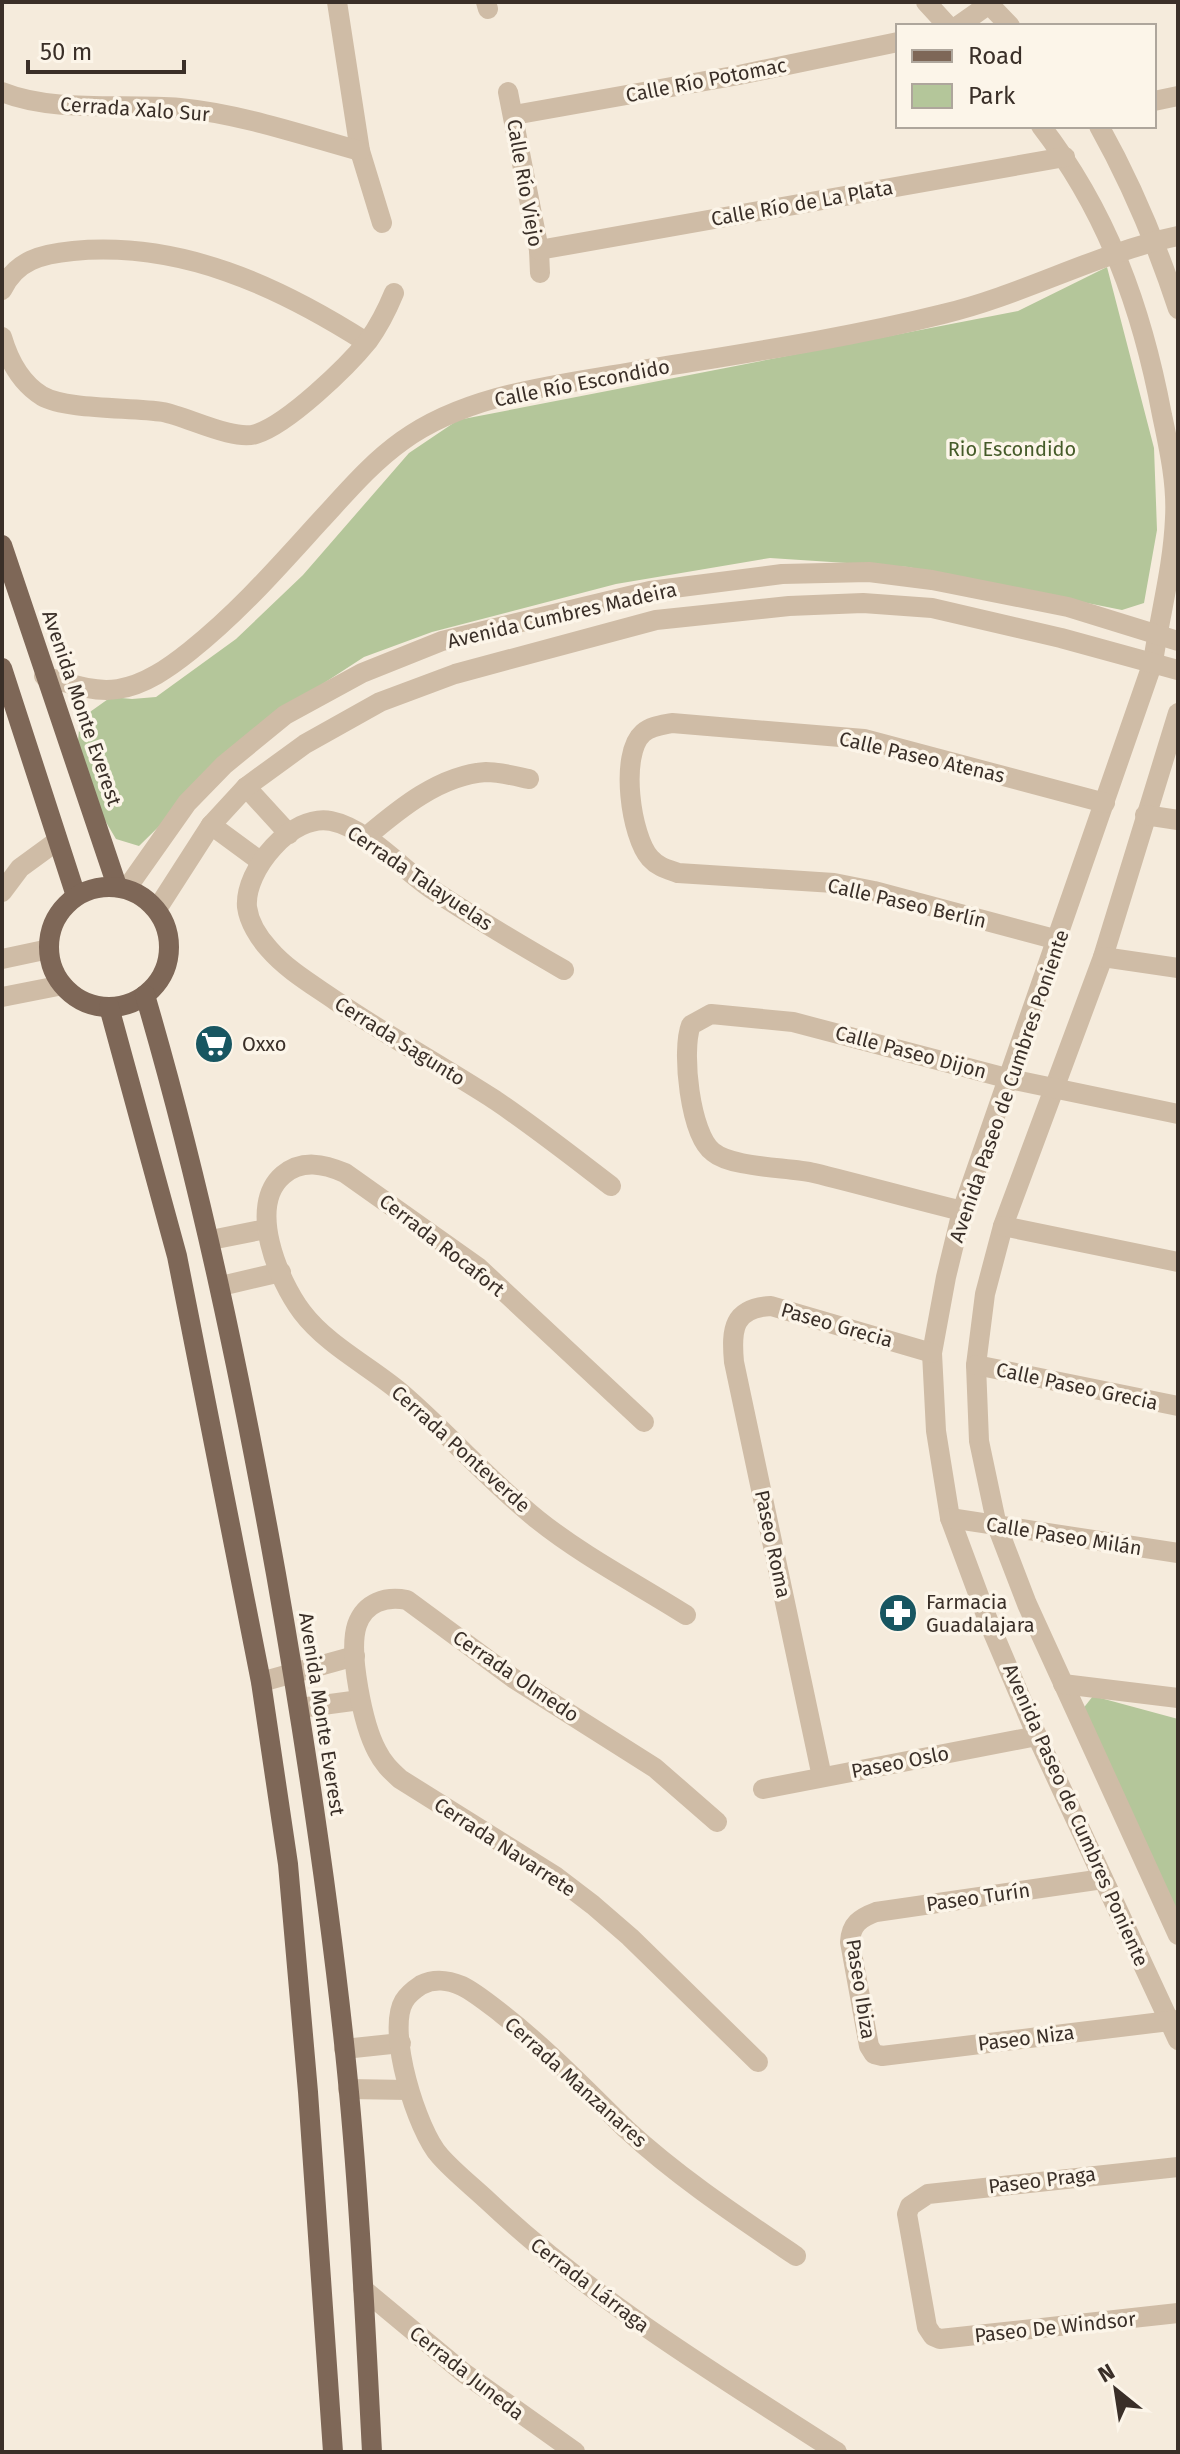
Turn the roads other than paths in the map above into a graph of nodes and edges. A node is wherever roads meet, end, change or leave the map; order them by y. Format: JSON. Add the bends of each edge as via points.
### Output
{"nodes":[{"id":1,"x":337,"y":2,"type":"edge"},
{"id":2,"x":926,"y":2,"type":"edge"},
{"id":3,"x":990,"y":3,"type":"edge"},
{"id":4,"x":946,"y":24,"type":"edge"},
{"id":5,"x":961,"y":24,"type":"edge"},
{"id":6,"x":1008,"y":24,"type":"edge"},
{"id":7,"x":896,"y":42,"type":"edge"},
{"id":8,"x":2,"y":92,"type":"edge"},
{"id":9,"x":508,"y":92,"type":"dead end"},
{"id":10,"x":1178,"y":96,"type":"edge"},
{"id":11,"x":1156,"y":101,"type":"edge"},
{"id":12,"x":514,"y":115,"type":"junction"},
{"id":13,"x":1043,"y":128,"type":"edge"},
{"id":14,"x":1100,"y":128,"type":"edge"},
{"id":15,"x":360,"y":151,"type":"junction"},
{"id":16,"x":1065,"y":157,"type":"junction"},
{"id":17,"x":382,"y":223,"type":"dead end"},
{"id":18,"x":1178,"y":236,"type":"edge"},
{"id":19,"x":1156,"y":241,"type":"junction"},
{"id":20,"x":539,"y":250,"type":"junction"},
{"id":21,"x":1117,"y":255,"type":"junction"},
{"id":22,"x":540,"y":273,"type":"dead end"},
{"id":23,"x":2,"y":290,"type":"edge"},
{"id":24,"x":394,"y":293,"type":"dead end"},
{"id":25,"x":1178,"y":309,"type":"edge"},
{"id":26,"x":2,"y":337,"type":"edge"},
{"id":27,"x":366,"y":342,"type":"junction"},
{"id":28,"x":5,"y":360,"type":"edge"},
{"id":29,"x":2,"y":545,"type":"edge"},
{"id":30,"x":650,"y":591,"type":"junction"},
{"id":31,"x":656,"y":620,"type":"junction"},
{"id":32,"x":513,"y":623,"type":"junction"},
{"id":33,"x":1157,"y":634,"type":"junction"},
{"id":34,"x":1178,"y":641,"type":"edge"},
{"id":35,"x":522,"y":655,"type":"junction"},
{"id":36,"x":1153,"y":662,"type":"junction"},
{"id":37,"x":2,"y":668,"type":"edge"},
{"id":38,"x":1178,"y":670,"type":"edge"},
{"id":39,"x":44,"y":676,"type":"junction"},
{"id":40,"x":1178,"y":713,"type":"edge"},
{"id":41,"x":529,"y":779,"type":"dead end"},
{"id":42,"x":246,"y":787,"type":"junction"},
{"id":43,"x":1105,"y":803,"type":"junction"},
{"id":44,"x":1145,"y":815,"type":"junction"},
{"id":45,"x":1178,"y":820,"type":"edge"},
{"id":46,"x":211,"y":825,"type":"junction"},
{"id":47,"x":366,"y":837,"type":"junction"},
{"id":48,"x":57,"y":841,"type":"junction"},
{"id":49,"x":274,"y":847,"type":"junction"},
{"id":50,"x":659,"y":867,"type":"joint"},
{"id":51,"x":122,"y":887,"type":"junction"},
{"id":52,"x":2,"y":892,"type":"edge"},
{"id":53,"x":76,"y":896,"type":"junction"},
{"id":54,"x":157,"y":909,"type":"junction"},
{"id":55,"x":1058,"y":940,"type":"junction"},
{"id":56,"x":49,"y":949,"type":"junction"},
{"id":57,"x":1103,"y":957,"type":"junction"},
{"id":58,"x":2,"y":959,"type":"edge"},
{"id":59,"x":1178,"y":968,"type":"edge"},
{"id":60,"x":564,"y":970,"type":"dead end"},
{"id":61,"x":63,"y":985,"type":"junction"},
{"id":62,"x":145,"y":995,"type":"junction"},
{"id":63,"x":2,"y":997,"type":"edge"},
{"id":64,"x":109,"y":1007,"type":"junction"},
{"id":65,"x":1010,"y":1079,"type":"junction"},
{"id":66,"x":1055,"y":1087,"type":"junction"},
{"id":67,"x":1178,"y":1114,"type":"edge"},
{"id":68,"x":611,"y":1186,"type":"dead end"},
{"id":69,"x":962,"y":1211,"type":"junction"},
{"id":70,"x":1003,"y":1226,"type":"junction"},
{"id":71,"x":269,"y":1239,"type":"junction"},
{"id":72,"x":211,"y":1240,"type":"junction"},
{"id":73,"x":1178,"y":1262,"type":"edge"},
{"id":74,"x":281,"y":1272,"type":"junction"},
{"id":75,"x":221,"y":1286,"type":"junction"},
{"id":76,"x":743,"y":1315,"type":"joint"},
{"id":77,"x":932,"y":1353,"type":"junction"},
{"id":78,"x":976,"y":1365,"type":"junction"},
{"id":79,"x":1178,"y":1406,"type":"edge"},
{"id":80,"x":644,"y":1422,"type":"dead end"},
{"id":81,"x":253,"y":1443,"type":"junction"},
{"id":82,"x":215,"y":1448,"type":"junction"},
{"id":83,"x":950,"y":1518,"type":"junction"},
{"id":84,"x":997,"y":1526,"type":"junction"},
{"id":85,"x":1178,"y":1553,"type":"edge"},
{"id":86,"x":686,"y":1615,"type":"dead end"},
{"id":87,"x":355,"y":1656,"type":"junction"},
{"id":88,"x":293,"y":1673,"type":"junction"},
{"id":89,"x":357,"y":1678,"type":"joint"},
{"id":90,"x":261,"y":1682,"type":"junction"},
{"id":91,"x":1063,"y":1684,"type":"junction"},
{"id":92,"x":1178,"y":1698,"type":"edge"},
{"id":93,"x":360,"y":1700,"type":"junction"},
{"id":94,"x":300,"y":1708,"type":"junction"},
{"id":95,"x":1037,"y":1736,"type":"junction"},
{"id":96,"x":822,"y":1777,"type":"junction"},
{"id":97,"x":763,"y":1789,"type":"dead end"},
{"id":98,"x":717,"y":1822,"type":"dead end"},
{"id":99,"x":288,"y":1864,"type":"junction"},
{"id":100,"x":321,"y":1864,"type":"junction"},
{"id":101,"x":1103,"y":1879,"type":"junction"},
{"id":102,"x":855,"y":1923,"type":"joint"},
{"id":103,"x":1178,"y":1935,"type":"edge"},
{"id":104,"x":1174,"y":2020,"type":"edge"},
{"id":105,"x":1178,"y":2040,"type":"edge"},
{"id":106,"x":401,"y":2043,"type":"junction"},
{"id":107,"x":344,"y":2049,"type":"junction"},
{"id":108,"x":874,"y":2054,"type":"joint"},
{"id":109,"x":758,"y":2062,"type":"dead end"},
{"id":110,"x":405,"y":2065,"type":"joint"},
{"id":111,"x":348,"y":2089,"type":"junction"},
{"id":112,"x":408,"y":2090,"type":"junction"},
{"id":113,"x":1178,"y":2167,"type":"edge"},
{"id":114,"x":796,"y":2256,"type":"dead end"},
{"id":115,"x":363,"y":2289,"type":"junction"},
{"id":116,"x":1178,"y":2313,"type":"edge"},
{"id":117,"x":933,"y":2336,"type":"joint"},
{"id":118,"x":333,"y":2452,"type":"edge"},
{"id":119,"x":372,"y":2452,"type":"edge"},
{"id":120,"x":575,"y":2452,"type":"edge"},
{"id":121,"x":837,"y":2452,"type":"edge"}],
"edges":[{"from":1,"to":15,"type":"street"},
{"from":2,"to":4,"type":"street"},
{"from":3,"to":5,"type":"street"},
{"from":3,"to":6,"type":"street"},
{"from":7,"to":12,"type":"street","name":"Calle Río Potomac"},
{"from":8,"to":15,"type":"street","name":"Cerrada Xalo Sur","via":[[43,103],[182,109]]},
{"from":9,"to":12,"type":"street","name":"Calle Río Viejo"},
{"from":10,"to":11,"type":"street"},
{"from":12,"to":20,"type":"street","name":"Calle Río Viejo"},
{"from":13,"to":16,"type":"street","name":"Avenida Paseo de Cumbres Poniente"},
{"from":14,"to":19,"type":"street"},
{"from":15,"to":17,"type":"street"},
{"from":16,"to":20,"type":"street","name":"Calle Río de La Plata"},
{"from":16,"to":21,"type":"street","name":"Avenida Paseo de Cumbres Poniente"},
{"from":18,"to":19,"type":"street","name":"Calle Río Escondido"},
{"from":19,"to":21,"type":"street","name":"Calle Río Escondido"},
{"from":19,"to":25,"type":"street"},
{"from":20,"to":22,"type":"street","name":"Calle Río Viejo"},
{"from":21,"to":33,"type":"street","name":"Avenida Paseo de Cumbres Poniente","via":[[1146,340],[1170,456],[1174,541]]},
{"from":21,"to":39,"type":"street","name":"Calle Río Escondido","via":[[945,314],[546,387],[434,421],[401,441],[358,479],[248,600],[176,662],[145,681],[118,689],[87,689]]},
{"from":23,"to":27,"type":"street","via":[[13,271],[29,259],[56,253],[104,248],[177,257],[229,270],[282,293]]},
{"from":24,"to":27,"type":"street"},
{"from":26,"to":28,"type":"street"},
{"from":27,"to":28,"type":"street","via":[[298,408],[244,437],[162,412],[63,404],[28,385]]},
{"from":29,"to":39,"type":"main road","name":"Avenida Monte Everest"},
{"from":30,"to":31,"type":"street"},
{"from":30,"to":32,"type":"street","name":"Avenida Cumbres Madeira"},
{"from":30,"to":33,"type":"street","name":"Avenida Cumbres Madeira","via":[[782,574],[869,572],[1068,607]]},
{"from":31,"to":35,"type":"street","name":"Avenida Cumbres Madeira"},
{"from":31,"to":36,"type":"street","name":"Avenida Cumbres Madeira","via":[[833,604],[932,608]]},
{"from":32,"to":35,"type":"street"},
{"from":32,"to":51,"type":"street","name":"Avenida Cumbres Madeira","via":[[442,641],[375,668],[285,715],[187,803]]},
{"from":33,"to":34,"type":"street","name":"Avenida Cumbres Madeira"},
{"from":33,"to":36,"type":"street","name":"Avenida Paseo de Cumbres Poniente"},
{"from":35,"to":42,"type":"street","name":"Avenida Cumbres Madeira","via":[[380,702],[305,744]]},
{"from":36,"to":38,"type":"street","name":"Avenida Cumbres Madeira"},
{"from":36,"to":43,"type":"street","name":"Avenida Paseo de Cumbres Poniente"},
{"from":37,"to":48,"type":"main road"},
{"from":39,"to":51,"type":"main road","name":"Avenida Monte Everest"},
{"from":40,"to":44,"type":"street","name":"Avenida Paseo de Cumbres Poniente"},
{"from":41,"to":47,"type":"street","via":[[484,772],[459,779],[419,796]]},
{"from":42,"to":46,"type":"street","name":"Avenida Cumbres Madeira"},
{"from":42,"to":49,"type":"street"},
{"from":43,"to":50,"type":"street","name":"Calle Paseo Atenas","via":[[864,739],[672,723],[642,734],[632,755],[634,823],[642,847]]},
{"from":43,"to":55,"type":"street","name":"Avenida Paseo de Cumbres Poniente"},
{"from":44,"to":45,"type":"street"},
{"from":44,"to":57,"type":"street","name":"Avenida Paseo de Cumbres Poniente"},
{"from":46,"to":49,"type":"street"},
{"from":46,"to":54,"type":"street","name":"Avenida Cumbres Madeira"},
{"from":47,"to":49,"type":"street","name":"Cerrada Talayuelas","via":[[328,820],[309,822]]},
{"from":47,"to":60,"type":"street","name":"Cerrada Talayuelas","via":[[438,894]]},
{"from":48,"to":52,"type":"street","via":[[20,868]]},
{"from":48,"to":53,"type":"main road"},
{"from":49,"to":68,"type":"street","name":"Cerrada Sagunto","via":[[249,887],[247,908],[270,950],[314,986],[494,1100]]},
{"from":50,"to":55,"type":"street","name":"Calle Paseo Berlín","via":[[678,873],[834,883]]},
{"from":51,"to":53,"type":"main road","via":[[95,888]]},
{"from":51,"to":54,"type":"main road"},
{"from":53,"to":56,"type":"main road","via":[[51,929]]},
{"from":54,"to":62,"type":"main road","via":[[168,930],[170,955],[162,977]]},
{"from":55,"to":65,"type":"street","name":"Avenida Paseo de Cumbres Poniente"},
{"from":56,"to":58,"type":"street"},
{"from":56,"to":61,"type":"main road","via":[[52,968]]},
{"from":57,"to":59,"type":"street"},
{"from":57,"to":66,"type":"street","name":"Avenida Paseo de Cumbres Poniente"},
{"from":61,"to":63,"type":"street"},
{"from":61,"to":64,"type":"main road","via":[[83,1002]]},
{"from":62,"to":64,"type":"main road"},
{"from":62,"to":72,"type":"main road","name":"Avenida Monte Everest"},
{"from":64,"to":82,"type":"main road","via":[[177,1256]]},
{"from":65,"to":66,"type":"street","name":"Calle Paseo Dijon"},
{"from":65,"to":69,"type":"street","name":"Avenida Paseo de Cumbres Poniente"},
{"from":65,"to":69,"type":"street","name":"Calle Paseo Dijon","via":[[793,1022],[711,1014],[691,1025],[685,1050],[697,1129],[714,1154],[728,1161],[811,1172]]},
{"from":66,"to":67,"type":"street","name":"Calle Paseo Dijon"},
{"from":66,"to":70,"type":"street","name":"Avenida Paseo de Cumbres Poniente"},
{"from":69,"to":77,"type":"street","name":"Avenida Paseo de Cumbres Poniente"},
{"from":70,"to":73,"type":"street"},
{"from":70,"to":78,"type":"street","name":"Avenida Paseo de Cumbres Poniente","via":[[985,1294]]},
{"from":71,"to":72,"type":"street"},
{"from":71,"to":74,"type":"street","name":"Cerrada Ponteverde"},
{"from":71,"to":80,"type":"street","name":"Cerrada Rocafort","via":[[266,1202],[274,1184],[289,1170],[327,1165],[345,1173],[479,1268]]},
{"from":72,"to":75,"type":"main road","name":"Avenida Monte Everest"},
{"from":74,"to":75,"type":"street"},
{"from":74,"to":86,"type":"street","name":"Cerrada Ponteverde","via":[[303,1314],[319,1330],[400,1392],[538,1520]]},
{"from":75,"to":81,"type":"main road","name":"Avenida Monte Everest"},
{"from":76,"to":77,"type":"street","name":"Paseo Grecia","via":[[771,1306]]},
{"from":76,"to":96,"type":"street","name":"Paseo Roma","via":[[735,1324],[734,1362]]},
{"from":77,"to":83,"type":"street","name":"Avenida Paseo de Cumbres Poniente","via":[[936,1431]]},
{"from":78,"to":79,"type":"street","name":"Calle Paseo Grecia"},
{"from":78,"to":84,"type":"street","name":"Avenida Paseo de Cumbres Poniente","via":[[979,1441]]},
{"from":81,"to":82,"type":"main road"},
{"from":81,"to":88,"type":"main road","name":"Avenida Monte Everest"},
{"from":82,"to":90,"type":"main road"},
{"from":83,"to":84,"type":"street","name":"Calle Paseo Milán"},
{"from":83,"to":95,"type":"street","name":"Avenida Paseo de Cumbres Poniente"},
{"from":84,"to":85,"type":"street","name":"Calle Paseo Milán"},
{"from":84,"to":91,"type":"street","name":"Avenida Paseo de Cumbres Poniente"},
{"from":87,"to":88,"type":"street"},
{"from":87,"to":89,"type":"street","name":"Cerrada Olmedo"},
{"from":87,"to":98,"type":"street","name":"Cerrada Olmedo","via":[[357,1626],[365,1610],[380,1600],[407,1600],[513,1678],[655,1768]]},
{"from":88,"to":90,"type":"street"},
{"from":88,"to":94,"type":"main road","name":"Avenida Monte Everest"},
{"from":89,"to":93,"type":"street","name":"Cerrada Navarrete"},
{"from":90,"to":99,"type":"main road"},
{"from":91,"to":92,"type":"street"},
{"from":91,"to":103,"type":"street","name":"Avenida Paseo de Cumbres Poniente"},
{"from":93,"to":94,"type":"street"},
{"from":93,"to":109,"type":"street","name":"Cerrada Navarrete","via":[[376,1750],[400,1779],[593,1905]]},
{"from":94,"to":100,"type":"main road","name":"Avenida Monte Everest"},
{"from":95,"to":96,"type":"street","name":"Paseo Oslo"},
{"from":95,"to":101,"type":"street","name":"Avenida Paseo de Cumbres Poniente"},
{"from":96,"to":97,"type":"street","name":"Paseo Oslo"},
{"from":99,"to":100,"type":"main road"},
{"from":99,"to":118,"type":"main road"},
{"from":100,"to":107,"type":"main road","name":"Avenida Monte Everest"},
{"from":101,"to":102,"type":"street","name":"Paseo Turín","via":[[876,1912]]},
{"from":101,"to":104,"type":"street","name":"Avenida Paseo de Cumbres Poniente"},
{"from":102,"to":108,"type":"street","name":"Paseo Ibiza","via":[[850,1942]]},
{"from":104,"to":105,"type":"street","name":"Avenida Paseo de Cumbres Poniente"},
{"from":104,"to":108,"type":"street","name":"Paseo Niza"},
{"from":106,"to":107,"type":"street"},
{"from":106,"to":110,"type":"street","name":"Cerrada Manzanares"},
{"from":106,"to":114,"type":"street","name":"Cerrada Manzanares","via":[[399,2017],[414,1989],[444,1980],[463,1986],[528,2034],[674,2170]]},
{"from":107,"to":111,"type":"main road","name":"Avenida Monte Everest"},
{"from":110,"to":112,"type":"street","name":"Cerrada Lárraga"},
{"from":111,"to":112,"type":"street"},
{"from":111,"to":115,"type":"main road","name":"Avenida Monte Everest"},
{"from":112,"to":121,"type":"street","name":"Cerrada Lárraga","via":[[439,2155],[528,2238],[631,2319]]},
{"from":113,"to":117,"type":"street","name":"Paseo Praga","via":[[928,2194],[910,2206],[907,2223]]},
{"from":115,"to":119,"type":"main road","name":"Avenida Monte Everest"},
{"from":115,"to":120,"type":"street","name":"Cerrada Juneda","via":[[464,2373]]},
{"from":116,"to":117,"type":"street","name":"Paseo De Windsor"}]}
